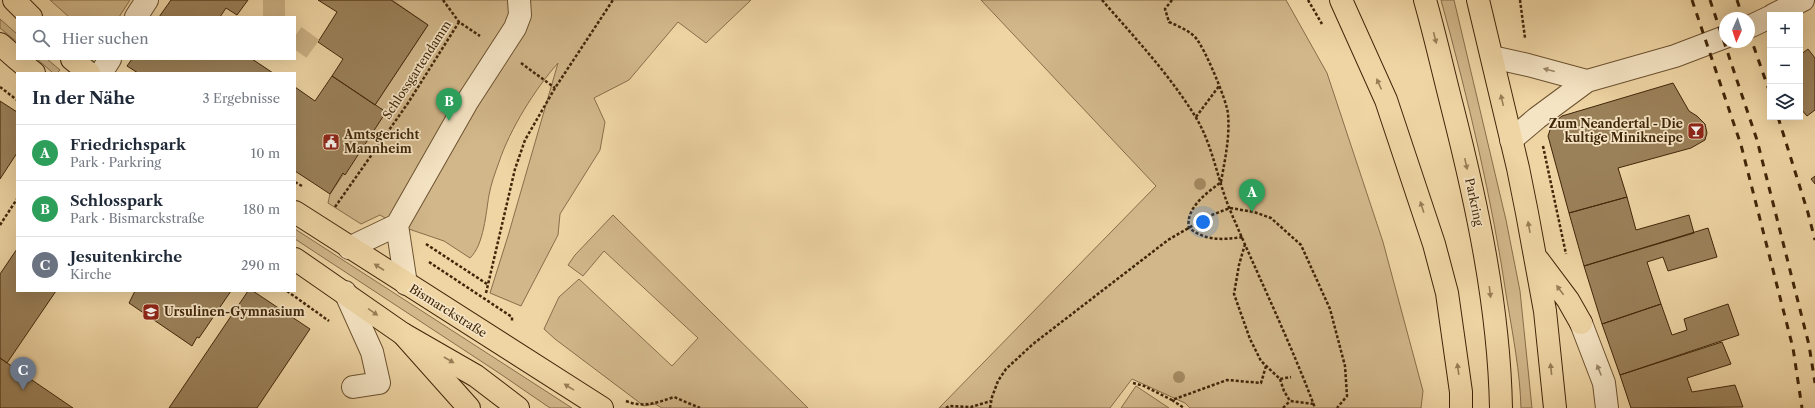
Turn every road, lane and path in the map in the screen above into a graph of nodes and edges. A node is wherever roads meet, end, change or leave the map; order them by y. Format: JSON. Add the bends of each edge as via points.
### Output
{"nodes":[{"id":1,"x":14,"y":0,"type":"edge"},
{"id":2,"x":147,"y":0,"type":"edge"},
{"id":3,"x":443,"y":0,"type":"edge"},
{"id":4,"x":520,"y":0,"type":"edge"},
{"id":5,"x":613,"y":0,"type":"edge"},
{"id":6,"x":1102,"y":0,"type":"edge"},
{"id":7,"x":1172,"y":0,"type":"edge"},
{"id":8,"x":1308,"y":0,"type":"edge"},
{"id":9,"x":1341,"y":0,"type":"edge"},
{"id":10,"x":1425,"y":0,"type":"edge"},
{"id":11,"x":1478,"y":0,"type":"edge"},
{"id":12,"x":1520,"y":0,"type":"edge"},
{"id":13,"x":1803,"y":0,"type":"edge"},
{"id":14,"x":1779,"y":12,"type":"edge"},
{"id":15,"x":30,"y":16,"type":"edge"},
{"id":16,"x":137,"y":16,"type":"edge"},
{"id":17,"x":1767,"y":18,"type":"edge"},
{"id":18,"x":459,"y":22,"type":"junction"},
{"id":19,"x":1755,"y":24,"type":"edge"},
{"id":20,"x":1323,"y":27,"type":"dead end"},
{"id":21,"x":482,"y":37,"type":"dead end"},
{"id":22,"x":1719,"y":39,"type":"edge"},
{"id":23,"x":0,"y":44,"type":"edge"},
{"id":24,"x":502,"y":50,"type":"junction"},
{"id":25,"x":1492,"y":57,"type":"junction"},
{"id":26,"x":16,"y":58,"type":"edge"},
{"id":27,"x":18,"y":60,"type":"edge"},
{"id":28,"x":73,"y":60,"type":"edge"},
{"id":29,"x":109,"y":60,"type":"edge"},
{"id":30,"x":1528,"y":65,"type":"junction"},
{"id":31,"x":33,"y":72,"type":"edge"},
{"id":32,"x":88,"y":72,"type":"edge"},
{"id":33,"x":102,"y":72,"type":"edge"},
{"id":34,"x":1587,"y":81,"type":"junction"},
{"id":35,"x":1219,"y":86,"type":"junction"},
{"id":36,"x":0,"y":87,"type":"edge"},
{"id":37,"x":555,"y":88,"type":"junction"},
{"id":38,"x":16,"y":99,"type":"edge"},
{"id":39,"x":1196,"y":117,"type":"junction"},
{"id":40,"x":1536,"y":118,"type":"junction"},
{"id":41,"x":1511,"y":140,"type":"junction"},
{"id":42,"x":1221,"y":182,"type":"junction"},
{"id":43,"x":16,"y":201,"type":"edge"},
{"id":44,"x":335,"y":207,"type":"dead end"},
{"id":45,"x":1230,"y":208,"type":"junction"},
{"id":46,"x":296,"y":213,"type":"edge"},
{"id":47,"x":0,"y":225,"type":"edge"},
{"id":48,"x":397,"y":225,"type":"junction"},
{"id":49,"x":1189,"y":228,"type":"junction"},
{"id":50,"x":1243,"y":237,"type":"junction"},
{"id":51,"x":1246,"y":244,"type":"junction"},
{"id":52,"x":349,"y":248,"type":"junction"},
{"id":53,"x":1535,"y":256,"type":"junction"},
{"id":54,"x":1567,"y":256,"type":"dead end"},
{"id":55,"x":424,"y":259,"type":"dead end"},
{"id":56,"x":296,"y":260,"type":"edge"},
{"id":57,"x":406,"y":284,"type":"junction"},
{"id":58,"x":487,"y":284,"type":"junction"},
{"id":59,"x":345,"y":292,"type":"junction"},
{"id":60,"x":486,"y":293,"type":"dead end"},
{"id":61,"x":512,"y":323,"type":"dead end"},
{"id":62,"x":1580,"y":323,"type":"joint"},
{"id":63,"x":403,"y":334,"type":"junction"},
{"id":64,"x":1266,"y":366,"type":"junction"},
{"id":65,"x":1291,"y":377,"type":"dead end"},
{"id":66,"x":1280,"y":379,"type":"junction"},
{"id":67,"x":1133,"y":383,"type":"dead end"},
{"id":68,"x":353,"y":387,"type":"dead end"},
{"id":69,"x":622,"y":399,"type":"dead end"},
{"id":70,"x":1172,"y":400,"type":"junction"},
{"id":71,"x":991,"y":401,"type":"junction"},
{"id":72,"x":1290,"y":401,"type":"junction"},
{"id":73,"x":1314,"y":404,"type":"junction"},
{"id":74,"x":469,"y":408,"type":"edge"},
{"id":75,"x":518,"y":408,"type":"edge"},
{"id":76,"x":602,"y":408,"type":"edge"},
{"id":77,"x":700,"y":408,"type":"edge"},
{"id":78,"x":946,"y":408,"type":"edge"},
{"id":79,"x":990,"y":408,"type":"edge"},
{"id":80,"x":1184,"y":408,"type":"edge"},
{"id":81,"x":1282,"y":408,"type":"edge"},
{"id":82,"x":1315,"y":408,"type":"edge"},
{"id":83,"x":1337,"y":408,"type":"edge"},
{"id":84,"x":1461,"y":408,"type":"edge"},
{"id":85,"x":1501,"y":408,"type":"edge"},
{"id":86,"x":1555,"y":408,"type":"edge"},
{"id":87,"x":1607,"y":408,"type":"edge"}],
"edges":[{"from":1,"to":15,"type":"main road"},
{"from":2,"to":16,"type":"street"},
{"from":3,"to":18,"type":"path","name":"Schlossgartendamm"},
{"from":4,"to":24,"type":"street","via":[[520,15]]},
{"from":5,"to":37,"type":"path"},
{"from":6,"to":39,"type":"path","via":[[1168,75]]},
{"from":7,"to":35,"type":"path","via":[[1166,9],[1169,22],[1196,38]]},
{"from":8,"to":20,"type":"path"},
{"from":84,"to":9,"type":"main road","one_way":true,"via":[[1447,293],[1434,244],[1386,100]]},
{"from":10,"to":85,"type":"main road","name":"Parkring","one_way":true,"via":[[1465,158],[1486,258],[1500,376]]},
{"from":11,"to":25,"type":"main road"},
{"from":12,"to":30,"type":"path"},
{"from":13,"to":14,"type":"street"},
{"from":17,"to":19,"type":"street"},
{"from":18,"to":21,"type":"path","name":"Schlossgartendamm"},
{"from":18,"to":44,"type":"path","name":"Schlossgartendamm","via":[[408,103]]},
{"from":22,"to":34,"type":"street","via":[[1676,56]]},
{"from":23,"to":26,"type":"main road"},
{"from":24,"to":37,"type":"path"},
{"from":24,"to":48,"type":"street","via":[[467,102]]},
{"from":25,"to":30,"type":"street"},
{"from":41,"to":25,"type":"main road","one_way":true},
{"from":27,"to":31,"type":"main road"},
{"from":28,"to":32,"type":"main road"},
{"from":29,"to":33,"type":"street"},
{"from":34,"to":30,"type":"street","one_way":true},
{"from":34,"to":40,"type":"street"},
{"from":35,"to":39,"type":"path"},
{"from":35,"to":42,"type":"path","via":[[1228,112]]},
{"from":36,"to":38,"type":"path"},
{"from":37,"to":58,"type":"path","via":[[525,140],[515,169]]},
{"from":39,"to":42,"type":"path","via":[[1212,152]]},
{"from":40,"to":41,"type":"street"},
{"from":40,"to":54,"type":"path"},
{"from":53,"to":41,"type":"main road","one_way":true},
{"from":42,"to":45,"type":"path"},
{"from":42,"to":49,"type":"path","via":[[1205,194],[1193,209],[1188,222]]},
{"from":43,"to":47,"type":"path"},
{"from":45,"to":49,"type":"path","via":[[1209,216]]},
{"from":45,"to":50,"type":"path"},
{"from":45,"to":83,"type":"path","via":[[1271,218],[1301,245],[1330,309],[1345,366],[1347,396]]},
{"from":46,"to":52,"type":"main road","name":"Bismarckstraße"},
{"from":48,"to":52,"type":"street"},
{"from":48,"to":57,"type":"street"},
{"from":48,"to":58,"type":"path"},
{"from":49,"to":50,"type":"path","via":[[1220,240]]},
{"from":49,"to":71,"type":"path","via":[[1168,240],[1033,344],[1006,369],[998,381]]},
{"from":50,"to":51,"type":"path"},
{"from":51,"to":64,"type":"path","via":[[1234,294],[1250,339]]},
{"from":51,"to":73,"type":"path","via":[[1293,349]]},
{"from":57,"to":52,"type":"main road","name":"Bismarckstraße","one_way":true},
{"from":62,"to":53,"type":"main road","one_way":true,"via":[[1568,300]]},
{"from":86,"to":53,"type":"main road","one_way":true,"via":[[1545,311]]},
{"from":55,"to":61,"type":"path","via":[[512,317]]},
{"from":56,"to":59,"type":"main road"},
{"from":76,"to":57,"type":"main road","name":"Bismarckstraße","one_way":true},
{"from":58,"to":60,"type":"path"},
{"from":59,"to":63,"type":"main road","one_way":true},
{"from":59,"to":68,"type":"street","via":[[372,352],[379,383]]},
{"from":87,"to":62,"type":"street","one_way":true,"via":[[1604,383]]},
{"from":63,"to":74,"type":"main road"},
{"from":63,"to":75,"type":"main road","one_way":true,"via":[[476,376]]},
{"from":64,"to":66,"type":"path"},
{"from":64,"to":70,"type":"path","via":[[1261,383],[1227,380]]},
{"from":65,"to":66,"type":"path"},
{"from":66,"to":72,"type":"path"},
{"from":67,"to":70,"type":"path"},
{"from":69,"to":77,"type":"path","via":[[635,407],[674,397]]},
{"from":70,"to":80,"type":"path"},
{"from":71,"to":78,"type":"path","via":[[971,407]]},
{"from":71,"to":79,"type":"path"},
{"from":72,"to":73,"type":"path"},
{"from":72,"to":81,"type":"path"},
{"from":73,"to":82,"type":"path"}]}
